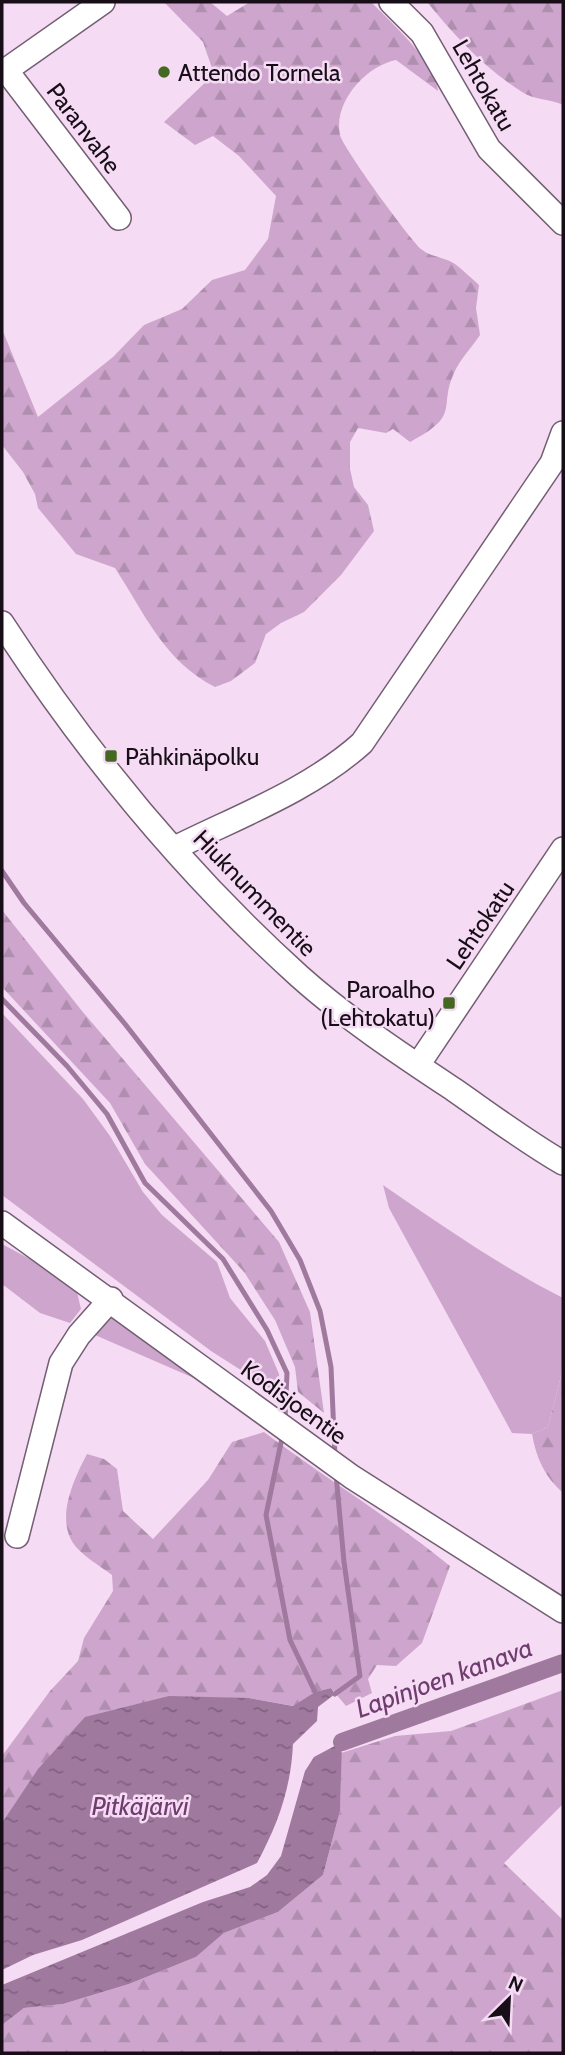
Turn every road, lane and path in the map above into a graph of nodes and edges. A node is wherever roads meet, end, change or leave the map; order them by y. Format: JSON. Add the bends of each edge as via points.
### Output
{"nodes":[{"id":1,"x":103,"y":2,"type":"edge"},
{"id":2,"x":391,"y":2,"type":"edge"},
{"id":3,"x":4,"y":71,"type":"edge"},
{"id":4,"x":119,"y":218,"type":"dead end"},
{"id":5,"x":563,"y":223,"type":"edge"},
{"id":6,"x":563,"y":433,"type":"edge"},
{"id":7,"x":2,"y":623,"type":"edge"},
{"id":8,"x":175,"y":848,"type":"junction"},
{"id":9,"x":563,"y":849,"type":"edge"},
{"id":10,"x":418,"y":1065,"type":"junction"},
{"id":11,"x":563,"y":1163,"type":"edge"},
{"id":12,"x":2,"y":1223,"type":"edge"},
{"id":13,"x":111,"y":1299,"type":"junction"},
{"id":14,"x":17,"y":1536,"type":"dead end"},
{"id":15,"x":563,"y":1611,"type":"edge"}],
"edges":[{"from":1,"to":3,"type":"street"},
{"from":2,"to":5,"type":"street","name":"Lehtokatu","via":[[422,33],[489,149]]},
{"from":3,"to":4,"type":"street","name":"Paranvahe"},
{"from":6,"to":8,"type":"street","via":[[552,463],[362,743],[297,787]]},
{"from":7,"to":8,"type":"street","name":"Hiuknummentie","via":[[85,740]]},
{"from":8,"to":10,"type":"street","name":"Hiuknummentie","via":[[299,976]]},
{"from":9,"to":10,"type":"street","name":"Lehtokatu"},
{"from":10,"to":11,"type":"street","name":"Hiuknummentie"},
{"from":12,"to":13,"type":"street","name":"Kodisjoentie"},
{"from":13,"to":14,"type":"street","via":[[61,1363]]},
{"from":13,"to":15,"type":"street","name":"Kodisjoentie","via":[[352,1476]]}]}
